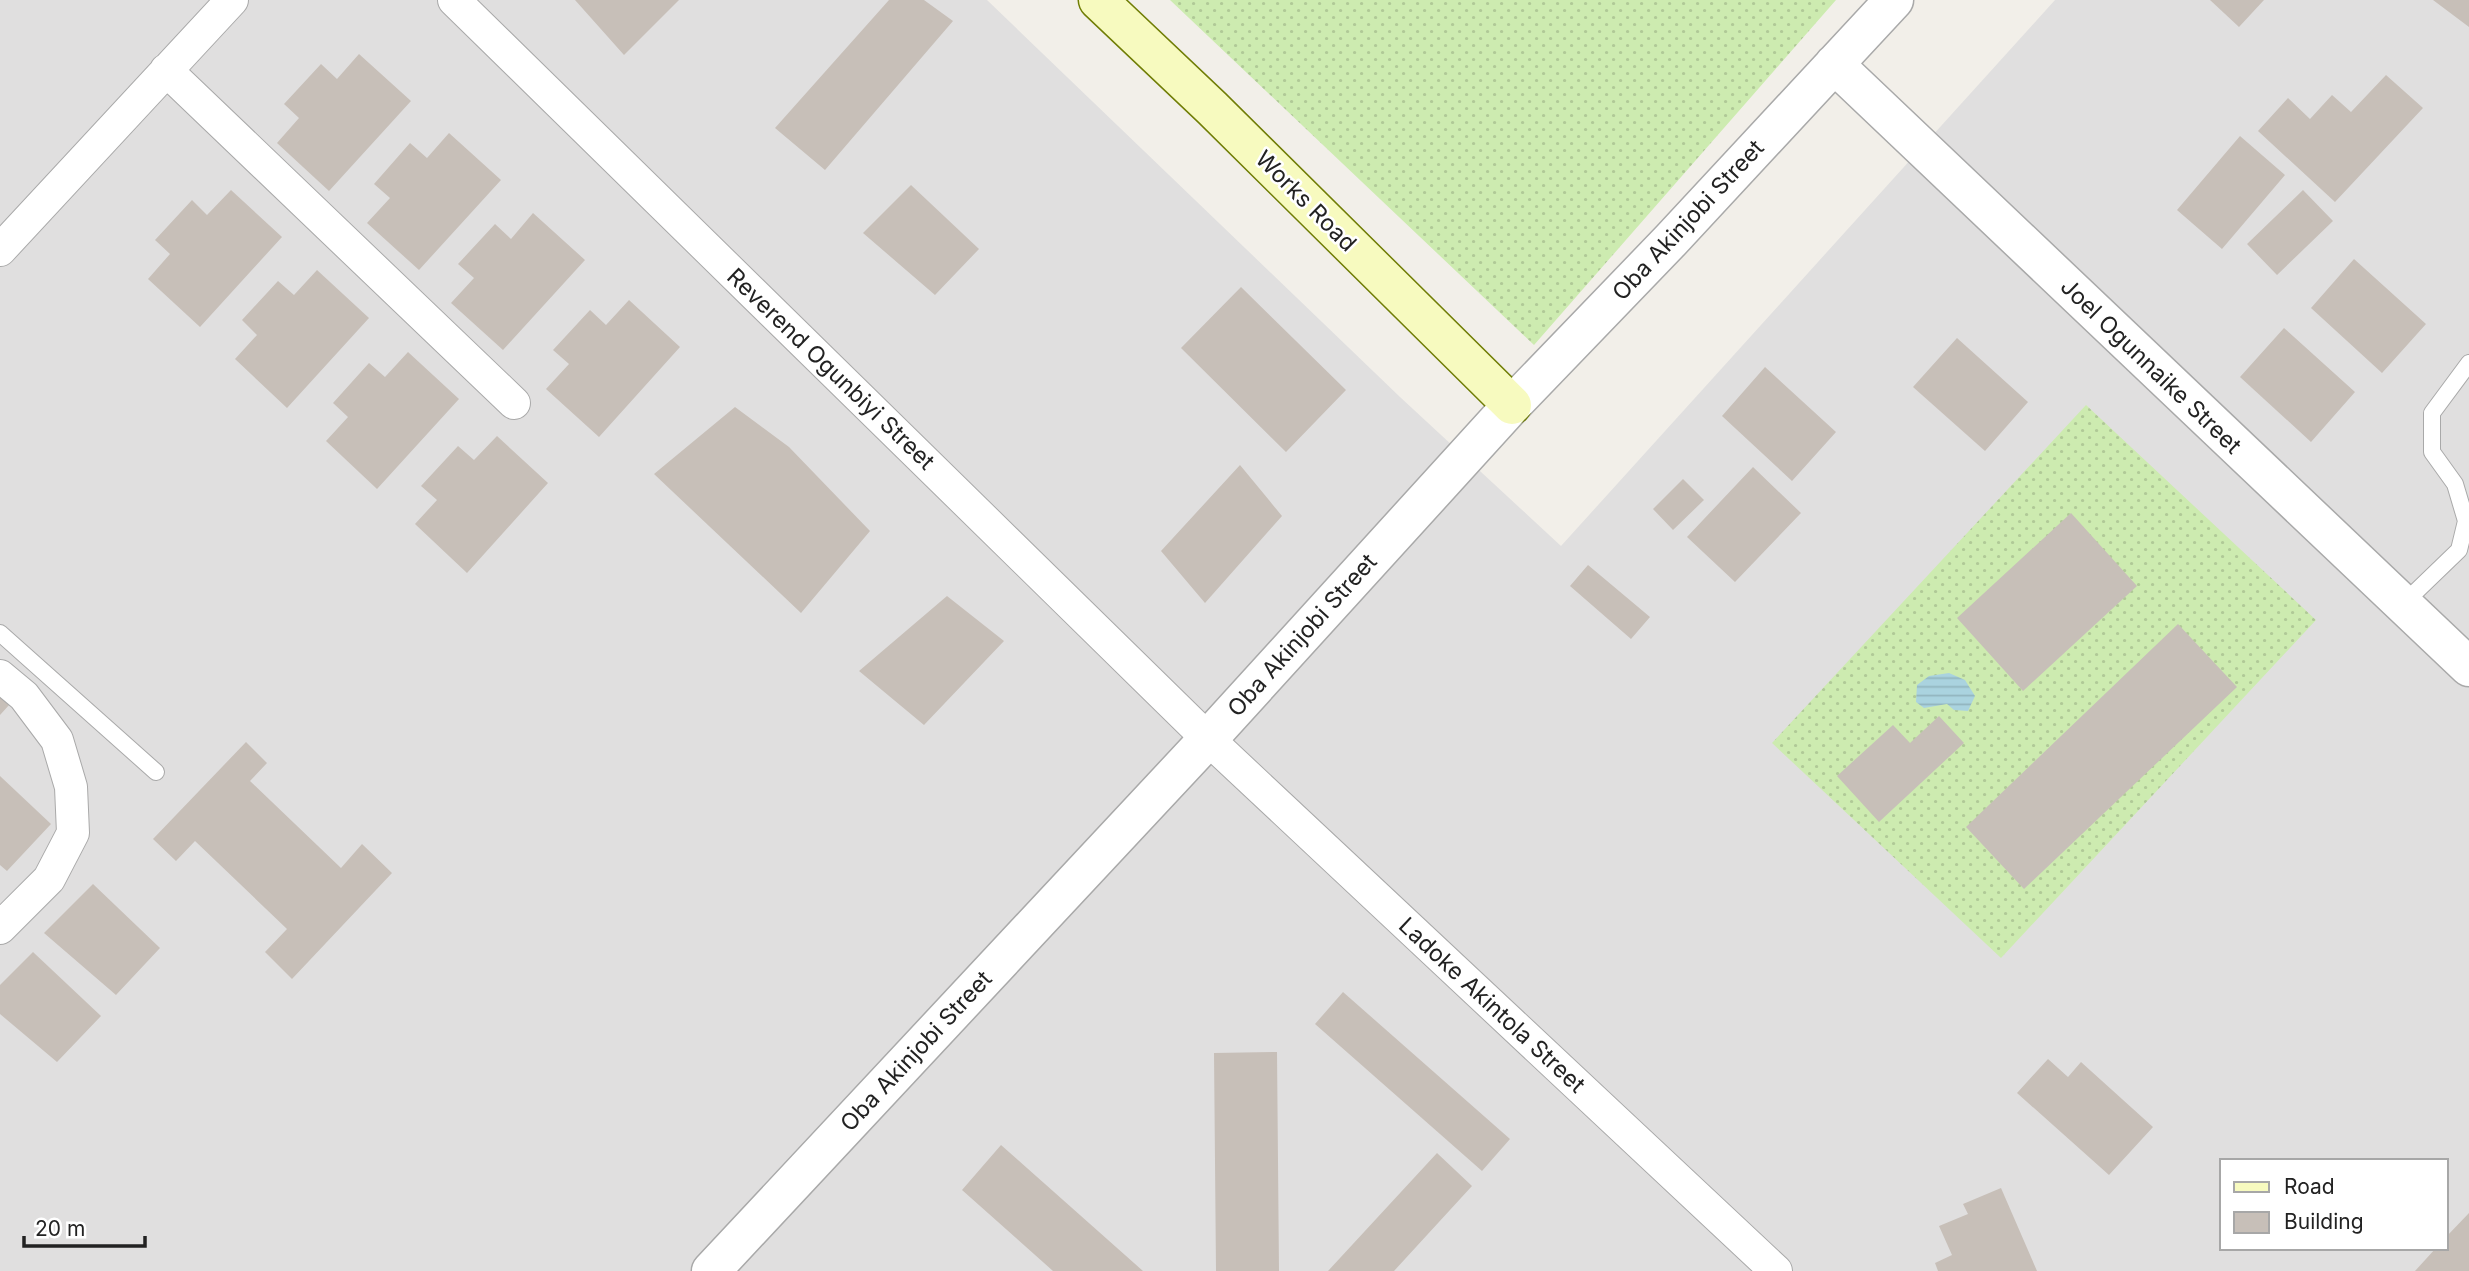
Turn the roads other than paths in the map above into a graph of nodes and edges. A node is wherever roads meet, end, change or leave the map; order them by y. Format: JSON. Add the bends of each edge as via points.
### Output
{"nodes":[{"id":1,"x":454,"y":0,"type":"edge"},
{"id":2,"x":1098,"y":0,"type":"edge"},
{"id":3,"x":1894,"y":0,"type":"edge"},
{"id":4,"x":217,"y":5,"type":"edge"},
{"id":5,"x":1834,"y":64,"type":"junction"},
{"id":6,"x":166,"y":70,"type":"junction"},
{"id":7,"x":0,"y":250,"type":"edge"},
{"id":8,"x":2469,"y":363,"type":"edge"},
{"id":9,"x":514,"y":403,"type":"dead end"},
{"id":10,"x":1512,"y":405,"type":"junction"},
{"id":11,"x":2403,"y":604,"type":"junction"},
{"id":12,"x":0,"y":633,"type":"edge"},
{"id":13,"x":2469,"y":667,"type":"edge"},
{"id":14,"x":0,"y":676,"type":"edge"},
{"id":15,"x":1208,"y":739,"type":"junction"},
{"id":16,"x":156,"y":772,"type":"dead end"},
{"id":17,"x":0,"y":928,"type":"edge"},
{"id":18,"x":715,"y":1270,"type":"edge"},
{"id":19,"x":1776,"y":1271,"type":"edge"}],
"edges":[{"from":1,"to":15,"type":"street","name":"Reverend Ogunbiyi Street"},
{"from":2,"to":10,"type":"main road","name":"Works Road"},
{"from":3,"to":5,"type":"street","name":"Oba Akinjobi Street"},
{"from":4,"to":6,"type":"street"},
{"from":5,"to":10,"type":"street","name":"Oba Akinjobi Street"},
{"from":5,"to":11,"type":"street","name":"Joel Ogunnaike Street"},
{"from":6,"to":7,"type":"street"},
{"from":6,"to":9,"type":"street"},
{"from":8,"to":11,"type":"lane","via":[[2432,413],[2432,452],[2455,484],[2466,521],[2459,550]]},
{"from":10,"to":15,"type":"street","name":"Oba Akinjobi Street"},
{"from":11,"to":13,"type":"street","name":"Joel Ogunnaike Street"},
{"from":12,"to":16,"type":"lane"},
{"from":14,"to":17,"type":"street","via":[[24,696],[58,740],[71,787],[73,833],[49,879]]},
{"from":15,"to":18,"type":"street","name":"Oba Akinjobi Street"},
{"from":15,"to":19,"type":"street","name":"Ladoke Akintola Street"}]}
